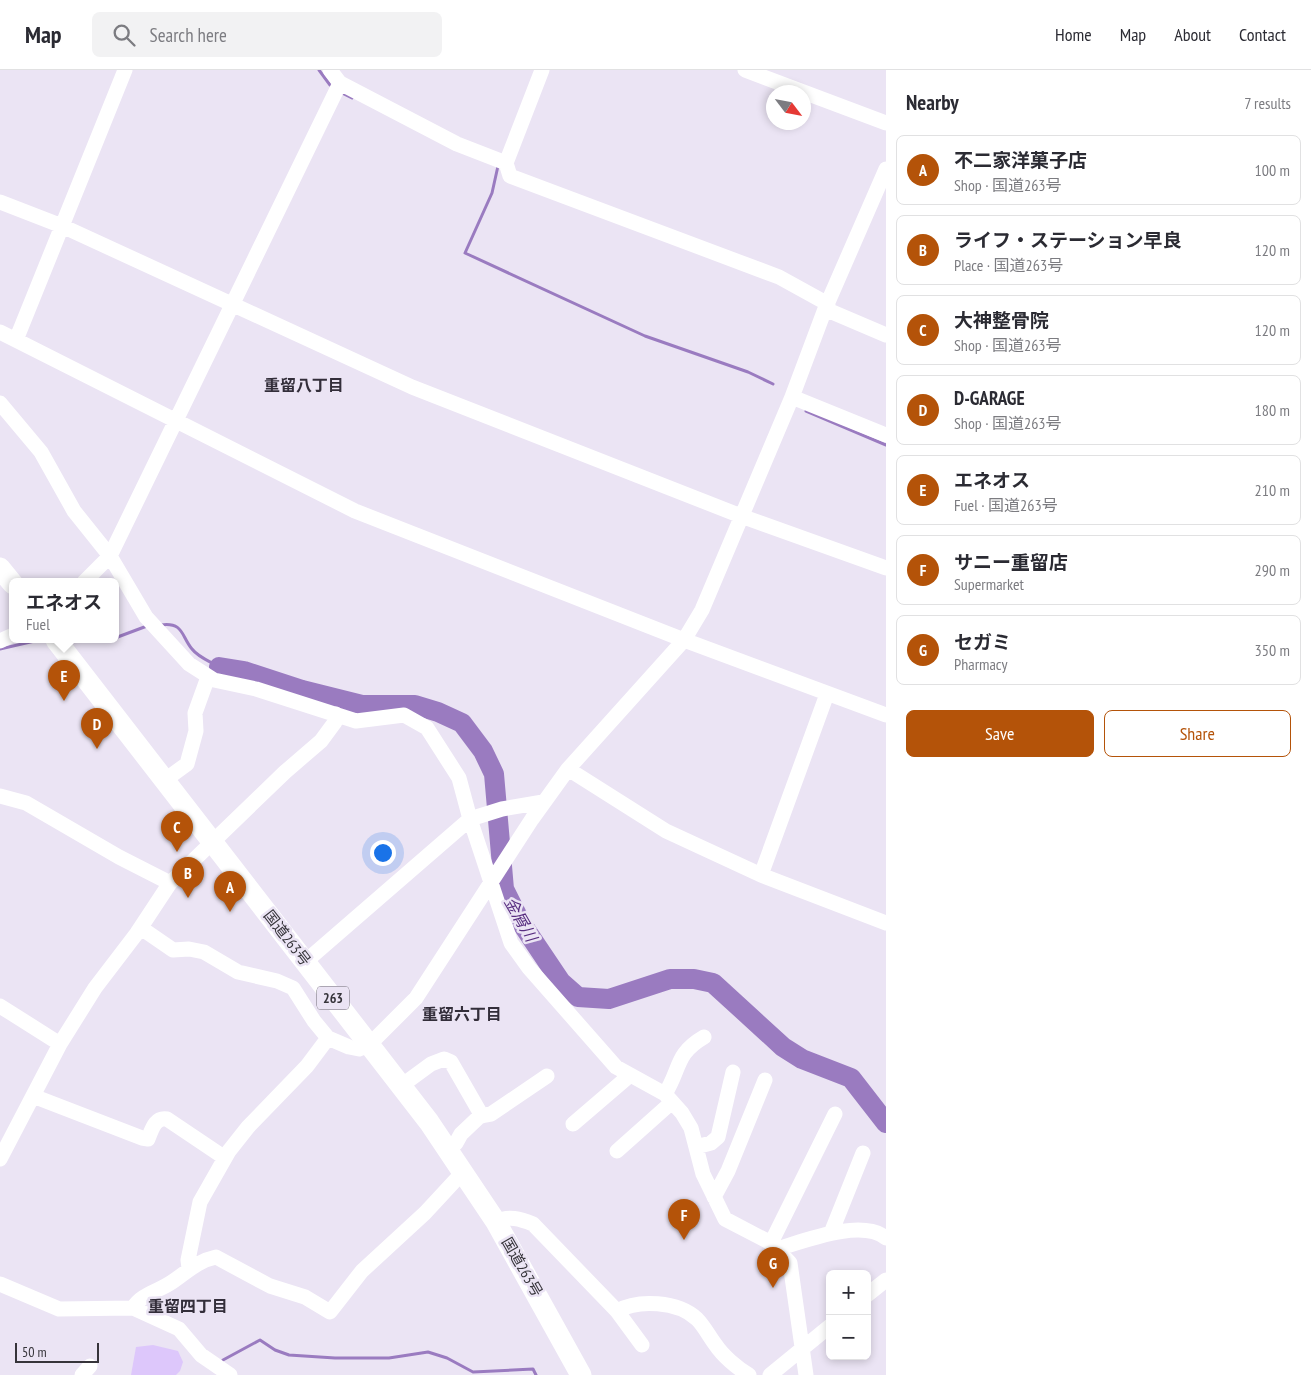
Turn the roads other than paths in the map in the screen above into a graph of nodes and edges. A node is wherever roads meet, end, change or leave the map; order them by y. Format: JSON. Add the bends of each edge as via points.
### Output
{"nodes":[{"id":1,"x":125,"y":70,"type":"edge"},
{"id":2,"x":330,"y":70,"type":"edge"},
{"id":3,"x":542,"y":70,"type":"edge"},
{"id":4,"x":746,"y":70,"type":"edge"},
{"id":5,"x":340,"y":83,"type":"junction"},
{"id":6,"x":886,"y":123,"type":"edge"},
{"id":7,"x":506,"y":163,"type":"junction"},
{"id":8,"x":886,"y":169,"type":"edge"},
{"id":9,"x":0,"y":202,"type":"edge"},
{"id":10,"x":880,"y":203,"type":"edge"},
{"id":11,"x":62,"y":226,"type":"junction"},
{"id":12,"x":233,"y":303,"type":"junction"},
{"id":13,"x":826,"y":306,"type":"junction"},
{"id":14,"x":0,"y":332,"type":"edge"},
{"id":15,"x":886,"y":335,"type":"edge"},
{"id":16,"x":16,"y":340,"type":"junction"},
{"id":17,"x":792,"y":397,"type":"junction"},
{"id":18,"x":0,"y":403,"type":"edge"},
{"id":19,"x":176,"y":419,"type":"junction"},
{"id":20,"x":886,"y":436,"type":"edge"},
{"id":21,"x":741,"y":516,"type":"junction"},
{"id":22,"x":110,"y":556,"type":"junction"},
{"id":23,"x":0,"y":568,"type":"edge"},
{"id":24,"x":886,"y":568,"type":"edge"},
{"id":25,"x":88,"y":578,"type":"edge"},
{"id":26,"x":9,"y":579,"type":"edge"},
{"id":27,"x":684,"y":640,"type":"junction"},
{"id":28,"x":58,"y":643,"type":"edge"},
{"id":29,"x":208,"y":676,"type":"junction"},
{"id":30,"x":827,"y":694,"type":"junction"},
{"id":31,"x":336,"y":714,"type":"junction"},
{"id":32,"x":886,"y":715,"type":"edge"},
{"id":33,"x":568,"y":769,"type":"junction"},
{"id":34,"x":165,"y":780,"type":"junction"},
{"id":35,"x":0,"y":796,"type":"edge"},
{"id":36,"x":544,"y":802,"type":"junction"},
{"id":37,"x":470,"y":819,"type":"junction"},
{"id":38,"x":212,"y":842,"type":"junction"},
{"id":39,"x":761,"y":875,"type":"junction"},
{"id":40,"x":170,"y":883,"type":"junction"},
{"id":41,"x":491,"y":883,"type":"junction"},
{"id":42,"x":886,"y":923,"type":"edge"},
{"id":43,"x":141,"y":928,"type":"junction"},
{"id":44,"x":305,"y":962,"type":"junction"},
{"id":45,"x":0,"y":1006,"type":"edge"},
{"id":46,"x":704,"y":1037,"type":"dead end"},
{"id":47,"x":328,"y":1038,"type":"junction"},
{"id":48,"x":60,"y":1044,"type":"junction"},
{"id":49,"x":369,"y":1045,"type":"junction"},
{"id":50,"x":733,"y":1072,"type":"dead end"},
{"id":51,"x":546,"y":1076,"type":"dead end"},
{"id":52,"x":629,"y":1076,"type":"junction"},
{"id":53,"x":765,"y":1080,"type":"dead end"},
{"id":54,"x":401,"y":1086,"type":"junction"},
{"id":55,"x":33,"y":1096,"type":"junction"},
{"id":56,"x":668,"y":1098,"type":"junction"},
{"id":57,"x":835,"y":1114,"type":"dead end"},
{"id":58,"x":482,"y":1116,"type":"junction"},
{"id":59,"x":573,"y":1124,"type":"dead end"},
{"id":60,"x":696,"y":1147,"type":"junction"},
{"id":61,"x":448,"y":1150,"type":"junction"},
{"id":62,"x":617,"y":1151,"type":"dead end"},
{"id":63,"x":863,"y":1154,"type":"dead end"},
{"id":64,"x":225,"y":1158,"type":"junction"},
{"id":65,"x":0,"y":1159,"type":"edge"},
{"id":66,"x":463,"y":1172,"type":"junction"},
{"id":67,"x":714,"y":1197,"type":"junction"},
{"id":68,"x":496,"y":1222,"type":"junction"},
{"id":69,"x":831,"y":1233,"type":"junction"},
{"id":70,"x":886,"y":1238,"type":"edge"},
{"id":71,"x":774,"y":1246,"type":"junction"},
{"id":72,"x":189,"y":1268,"type":"junction"},
{"id":73,"x":886,"y":1280,"type":"edge"},
{"id":74,"x":0,"y":1284,"type":"edge"},
{"id":75,"x":871,"y":1292,"type":"edge"},
{"id":76,"x":133,"y":1308,"type":"junction"},
{"id":77,"x":617,"y":1311,"type":"junction"},
{"id":78,"x":826,"y":1329,"type":"edge"},
{"id":79,"x":642,"y":1345,"type":"dead end"},
{"id":80,"x":803,"y":1348,"type":"junction"},
{"id":81,"x":742,"y":1374,"type":"edge"},
{"id":82,"x":774,"y":1374,"type":"edge"},
{"id":83,"x":230,"y":1375,"type":"edge"},
{"id":84,"x":581,"y":1375,"type":"edge"},
{"id":85,"x":806,"y":1375,"type":"edge"}],
"edges":[{"from":1,"to":11,"type":"street"},
{"from":2,"to":5,"type":"street"},
{"from":3,"to":7,"type":"street"},
{"from":4,"to":6,"type":"street"},
{"from":5,"to":7,"type":"street","via":[[457,144]]},
{"from":5,"to":12,"type":"street"},
{"from":7,"to":13,"type":"street","via":[[510,176],[779,277]]},
{"from":8,"to":10,"type":"street"},
{"from":9,"to":11,"type":"street"},
{"from":10,"to":13,"type":"street"},
{"from":11,"to":12,"type":"street"},
{"from":11,"to":16,"type":"street"},
{"from":12,"to":19,"type":"street"},
{"from":12,"to":21,"type":"street","via":[[412,387]]},
{"from":13,"to":15,"type":"street"},
{"from":13,"to":17,"type":"street"},
{"from":14,"to":16,"type":"street"},
{"from":16,"to":19,"type":"street"},
{"from":17,"to":20,"type":"street"},
{"from":17,"to":21,"type":"street"},
{"from":18,"to":22,"type":"street","via":[[41,452],[74,511]]},
{"from":19,"to":22,"type":"street"},
{"from":19,"to":27,"type":"street","via":[[355,511]]},
{"from":21,"to":24,"type":"street"},
{"from":21,"to":27,"type":"street","via":[[702,610]]},
{"from":22,"to":25,"type":"street"},
{"from":22,"to":29,"type":"street","via":[[156,630],[189,664]]},
{"from":23,"to":26,"type":"highway"},
{"from":27,"to":30,"type":"street"},
{"from":27,"to":33,"type":"street"},
{"from":28,"to":34,"type":"highway","name":"国道263号","number":"263"},
{"from":29,"to":31,"type":"street"},
{"from":29,"to":34,"type":"street","via":[[195,713],[196,731],[187,764]]},
{"from":30,"to":32,"type":"street"},
{"from":30,"to":39,"type":"street"},
{"from":31,"to":37,"type":"street","via":[[356,721],[404,715],[427,728],[460,778]]},
{"from":31,"to":38,"type":"street","via":[[335,722],[321,741]]},
{"from":33,"to":36,"type":"street"},
{"from":33,"to":39,"type":"street","via":[[666,831]]},
{"from":34,"to":38,"type":"highway","name":"国道263号","number":"263"},
{"from":35,"to":40,"type":"street","via":[[26,803]]},
{"from":36,"to":37,"type":"street","via":[[502,809]]},
{"from":36,"to":41,"type":"street"},
{"from":37,"to":41,"type":"street"},
{"from":37,"to":44,"type":"street"},
{"from":38,"to":40,"type":"street"},
{"from":38,"to":44,"type":"highway","name":"国道263号","number":"263"},
{"from":39,"to":42,"type":"street"},
{"from":40,"to":43,"type":"street"},
{"from":41,"to":49,"type":"street","via":[[416,998]]},
{"from":41,"to":52,"type":"street","via":[[511,943],[616,1067]]},
{"from":43,"to":47,"type":"street","via":[[173,950],[204,952],[238,972],[278,981],[293,988]]},
{"from":43,"to":48,"type":"street","via":[[96,988]]},
{"from":44,"to":49,"type":"highway","name":"国道263号","number":"263"},
{"from":45,"to":48,"type":"street"},
{"from":46,"to":56,"type":"street","via":[[682,1054]]},
{"from":47,"to":49,"type":"street","via":[[359,1049]]},
{"from":47,"to":64,"type":"street","via":[[307,1066],[248,1127]]},
{"from":48,"to":55,"type":"street"},
{"from":49,"to":54,"type":"highway","name":"国道263号","number":"263"},
{"from":50,"to":60,"type":"street","via":[[718,1137],[711,1143]]},
{"from":51,"to":58,"type":"street","via":[[491,1114]]},
{"from":52,"to":56,"type":"street"},
{"from":52,"to":59,"type":"street"},
{"from":53,"to":67,"type":"street"},
{"from":54,"to":58,"type":"street","via":[[431,1064],[444,1059],[451,1062]]},
{"from":54,"to":61,"type":"highway","name":"国道263号","number":"263"},
{"from":55,"to":64,"type":"street","via":[[142,1138],[148,1139],[155,1122],[167,1119]]},
{"from":55,"to":65,"type":"street"},
{"from":56,"to":60,"type":"street","via":[[691,1128]]},
{"from":56,"to":62,"type":"street"},
{"from":57,"to":71,"type":"street"},
{"from":58,"to":61,"type":"street"},
{"from":60,"to":67,"type":"street","via":[[703,1174]]},
{"from":61,"to":66,"type":"highway","name":"国道263号","number":"263"},
{"from":63,"to":69,"type":"street"},
{"from":64,"to":72,"type":"street","via":[[200,1202]]},
{"from":66,"to":68,"type":"highway","name":"国道263号","number":"263"},
{"from":66,"to":72,"type":"street","via":[[425,1213],[362,1271],[330,1312],[306,1297],[270,1286],[216,1258]]},
{"from":67,"to":71,"type":"street","via":[[725,1219]]},
{"from":68,"to":77,"type":"street","via":[[503,1218],[522,1219],[533,1224]]},
{"from":68,"to":84,"type":"highway","name":"国道263号","number":"263"},
{"from":69,"to":70,"type":"street","via":[[875,1230]]},
{"from":69,"to":71,"type":"street"},
{"from":71,"to":80,"type":"street","via":[[790,1263]]},
{"from":72,"to":76,"type":"street","via":[[172,1282],[137,1301]]},
{"from":73,"to":75,"type":"street"},
{"from":74,"to":76,"type":"street","via":[[59,1309]]},
{"from":76,"to":83,"type":"street","via":[[179,1329],[201,1355]]},
{"from":77,"to":79,"type":"street"},
{"from":77,"to":81,"type":"street","via":[[639,1303],[654,1303],[686,1312],[698,1320]]},
{"from":78,"to":80,"type":"street"},
{"from":80,"to":82,"type":"street"},
{"from":80,"to":85,"type":"street"}]}
